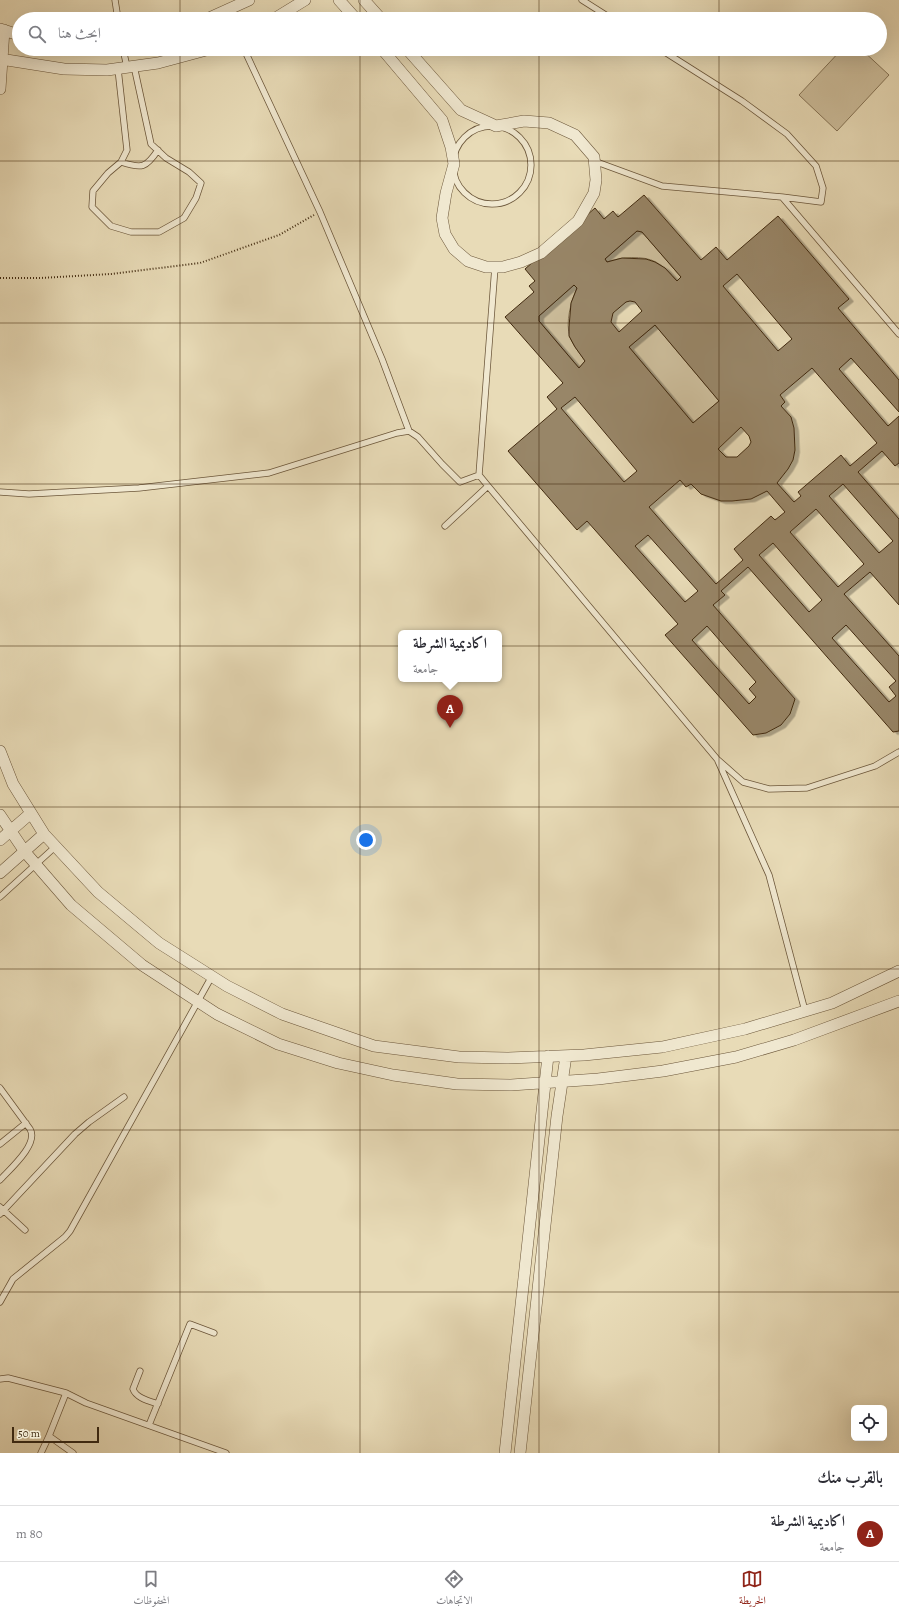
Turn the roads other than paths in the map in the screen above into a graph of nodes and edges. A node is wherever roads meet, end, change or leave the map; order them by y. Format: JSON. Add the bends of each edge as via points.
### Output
{"nodes":[{"id":1,"x":115,"y":0,"type":"edge"},
{"id":2,"x":249,"y":0,"type":"edge"},
{"id":3,"x":305,"y":0,"type":"edge"},
{"id":4,"x":340,"y":0,"type":"edge"},
{"id":5,"x":364,"y":0,"type":"edge"},
{"id":6,"x":582,"y":0,"type":"edge"},
{"id":7,"x":117,"y":12,"type":"edge"},
{"id":8,"x":222,"y":12,"type":"edge"},
{"id":9,"x":285,"y":12,"type":"edge"},
{"id":10,"x":350,"y":12,"type":"edge"},
{"id":11,"x":375,"y":12,"type":"edge"},
{"id":12,"x":601,"y":12,"type":"edge"},
{"id":13,"x":2,"y":30,"type":"edge"},
{"id":14,"x":12,"y":33,"type":"edge"},
{"id":15,"x":124,"y":56,"type":"edge"},
{"id":16,"x":184,"y":56,"type":"edge"},
{"id":17,"x":247,"y":56,"type":"edge"},
{"id":18,"x":388,"y":56,"type":"edge"},
{"id":19,"x":413,"y":56,"type":"edge"},
{"id":20,"x":671,"y":56,"type":"edge"},
{"id":21,"x":1,"y":59,"type":"edge"},
{"id":22,"x":126,"y":68,"type":"junction"},
{"id":23,"x":0,"y":89,"type":"edge"},
{"id":24,"x":496,"y":126,"type":"junction"},
{"id":25,"x":158,"y":150,"type":"junction"},
{"id":26,"x":594,"y":161,"type":"junction"},
{"id":27,"x":121,"y":162,"type":"junction"},
{"id":28,"x":454,"y":164,"type":"junction"},
{"id":29,"x":782,"y":197,"type":"junction"},
{"id":30,"x":495,"y":267,"type":"junction"},
{"id":31,"x":899,"y":334,"type":"edge"},
{"id":32,"x":409,"y":432,"type":"junction"},
{"id":33,"x":479,"y":475,"type":"junction"},
{"id":34,"x":488,"y":486,"type":"junction"},
{"id":35,"x":0,"y":492,"type":"edge"},
{"id":36,"x":445,"y":526,"type":"dead end"},
{"id":37,"x":0,"y":751,"type":"edge"},
{"id":38,"x":899,"y":752,"type":"edge"},
{"id":39,"x":717,"y":759,"type":"junction"},
{"id":40,"x":31,"y":813,"type":"junction"},
{"id":41,"x":0,"y":815,"type":"edge"},
{"id":42,"x":10,"y":831,"type":"junction"},
{"id":43,"x":44,"y":834,"type":"junction"},
{"id":44,"x":0,"y":840,"type":"edge"},
{"id":45,"x":55,"y":847,"type":"junction"},
{"id":46,"x":24,"y":852,"type":"junction"},
{"id":47,"x":35,"y":864,"type":"junction"},
{"id":48,"x":0,"y":873,"type":"edge"},
{"id":49,"x":0,"y":897,"type":"edge"},
{"id":50,"x":899,"y":971,"type":"edge"},
{"id":51,"x":212,"y":976,"type":"junction"},
{"id":52,"x":198,"y":1001,"type":"junction"},
{"id":53,"x":899,"y":1001,"type":"edge"},
{"id":54,"x":805,"y":1011,"type":"junction"},
{"id":55,"x":548,"y":1056,"type":"junction"},
{"id":56,"x":566,"y":1056,"type":"junction"},
{"id":57,"x":562,"y":1082,"type":"junction"},
{"id":58,"x":545,"y":1083,"type":"junction"},
{"id":59,"x":0,"y":1088,"type":"edge"},
{"id":60,"x":124,"y":1097,"type":"dead end"},
{"id":61,"x":26,"y":1123,"type":"junction"},
{"id":62,"x":0,"y":1144,"type":"edge"},
{"id":63,"x":0,"y":1180,"type":"edge"},
{"id":64,"x":1,"y":1211,"type":"edge"},
{"id":65,"x":25,"y":1230,"type":"dead end"},
{"id":66,"x":0,"y":1302,"type":"edge"},
{"id":67,"x":214,"y":1333,"type":"dead end"},
{"id":68,"x":140,"y":1371,"type":"dead end"},
{"id":69,"x":0,"y":1379,"type":"edge"},
{"id":70,"x":66,"y":1393,"type":"junction"},
{"id":71,"x":158,"y":1404,"type":"junction"},
{"id":72,"x":149,"y":1425,"type":"junction"},
{"id":73,"x":49,"y":1436,"type":"junction"},
{"id":74,"x":41,"y":1453,"type":"edge"},
{"id":75,"x":74,"y":1453,"type":"edge"},
{"id":76,"x":226,"y":1453,"type":"edge"},
{"id":77,"x":505,"y":1453,"type":"edge"},
{"id":78,"x":520,"y":1453,"type":"edge"}],
"edges":[{"from":1,"to":7,"type":"lane"},
{"from":2,"to":8,"type":"street"},
{"from":3,"to":9,"type":"street"},
{"from":4,"to":10,"type":"street"},
{"from":5,"to":11,"type":"street"},
{"from":6,"to":12,"type":"lane"},
{"from":13,"to":14,"type":"street"},
{"from":13,"to":21,"type":"street"},
{"from":15,"to":22,"type":"lane"},
{"from":16,"to":22,"type":"street"},
{"from":17,"to":32,"type":"lane","via":[[320,212],[382,359]]},
{"from":18,"to":28,"type":"street","via":[[442,120]]},
{"from":19,"to":24,"type":"street","via":[[461,110]]},
{"from":20,"to":29,"type":"lane","via":[[742,101],[787,134],[816,166],[823,188],[821,202]]},
{"from":21,"to":22,"type":"street","via":[[64,69]]},
{"from":21,"to":23,"type":"street"},
{"from":22,"to":25,"type":"lane","via":[[151,144]]},
{"from":22,"to":27,"type":"lane","via":[[127,150]]},
{"from":24,"to":26,"type":"street","via":[[524,121],[549,123],[575,134],[594,157]]},
{"from":24,"to":28,"type":"lane","via":[[488,125],[473,131],[461,141],[454,156]]},
{"from":24,"to":28,"type":"lane","via":[[519,136],[529,149],[531,165],[528,182],[519,194],[504,202],[489,204],[472,198],[460,188],[453,172]]},
{"from":25,"to":27,"type":"lane","via":[[147,164],[140,166]]},
{"from":25,"to":27,"type":"lane","via":[[201,183],[196,198],[184,218],[159,232],[131,232],[111,226],[92,207],[92,191],[108,172]]},
{"from":26,"to":29,"type":"lane","via":[[662,186]]},
{"from":26,"to":30,"type":"street","via":[[594,193],[578,221],[541,253],[521,262]]},
{"from":28,"to":30,"type":"street","via":[[442,218],[445,234],[454,249],[468,261],[486,268]]},
{"from":29,"to":31,"type":"lane"},
{"from":30,"to":33,"type":"lane"},
{"from":32,"to":33,"type":"lane","via":[[418,436],[460,482]]},
{"from":32,"to":35,"type":"lane","via":[[398,433],[269,473],[139,488],[30,494]]},
{"from":33,"to":34,"type":"lane"},
{"from":34,"to":36,"type":"lane"},
{"from":34,"to":39,"type":"lane"},
{"from":37,"to":40,"type":"street","via":[[14,784]]},
{"from":38,"to":39,"type":"lane","via":[[875,766],[807,788],[769,790],[743,782]]},
{"from":39,"to":54,"type":"lane","via":[[770,875]]},
{"from":40,"to":42,"type":"street"},
{"from":40,"to":43,"type":"street"},
{"from":41,"to":42,"type":"street"},
{"from":42,"to":44,"type":"street"},
{"from":42,"to":46,"type":"street"},
{"from":43,"to":45,"type":"street"},
{"from":43,"to":46,"type":"street"},
{"from":45,"to":47,"type":"lane"},
{"from":45,"to":51,"type":"street","via":[[98,892],[159,943]]},
{"from":46,"to":47,"type":"street"},
{"from":46,"to":48,"type":"street"},
{"from":47,"to":49,"type":"lane"},
{"from":47,"to":52,"type":"street","via":[[71,905],[142,965]]},
{"from":50,"to":54,"type":"street","via":[[832,1003]]},
{"from":51,"to":52,"type":"lane"},
{"from":51,"to":55,"type":"street","via":[[282,1014],[374,1046],[459,1057]]},
{"from":52,"to":58,"type":"street","via":[[217,1014],[278,1044],[338,1063],[393,1075],[457,1084]]},
{"from":52,"to":66,"type":"lane","via":[[70,1231],[13,1279]]},
{"from":53,"to":57,"type":"street","via":[[794,1040],[736,1057],[664,1071]]},
{"from":54,"to":56,"type":"street","via":[[745,1029],[662,1047]]},
{"from":55,"to":56,"type":"street"},
{"from":55,"to":58,"type":"street"},
{"from":56,"to":57,"type":"street"},
{"from":57,"to":58,"type":"street"},
{"from":57,"to":78,"type":"street"},
{"from":58,"to":77,"type":"street"},
{"from":59,"to":61,"type":"lane"},
{"from":60,"to":64,"type":"lane","via":[[75,1134]]},
{"from":61,"to":62,"type":"lane"},
{"from":61,"to":63,"type":"lane","via":[[32,1132],[31,1143]]},
{"from":64,"to":65,"type":"lane"},
{"from":67,"to":71,"type":"lane","via":[[190,1324]]},
{"from":68,"to":71,"type":"lane","via":[[134,1392],[139,1397]]},
{"from":69,"to":70,"type":"lane","via":[[8,1378]]},
{"from":70,"to":72,"type":"lane","via":[[86,1403]]},
{"from":70,"to":73,"type":"lane"},
{"from":71,"to":72,"type":"lane"},
{"from":72,"to":76,"type":"lane"},
{"from":73,"to":74,"type":"lane"},
{"from":73,"to":75,"type":"lane"}]}
